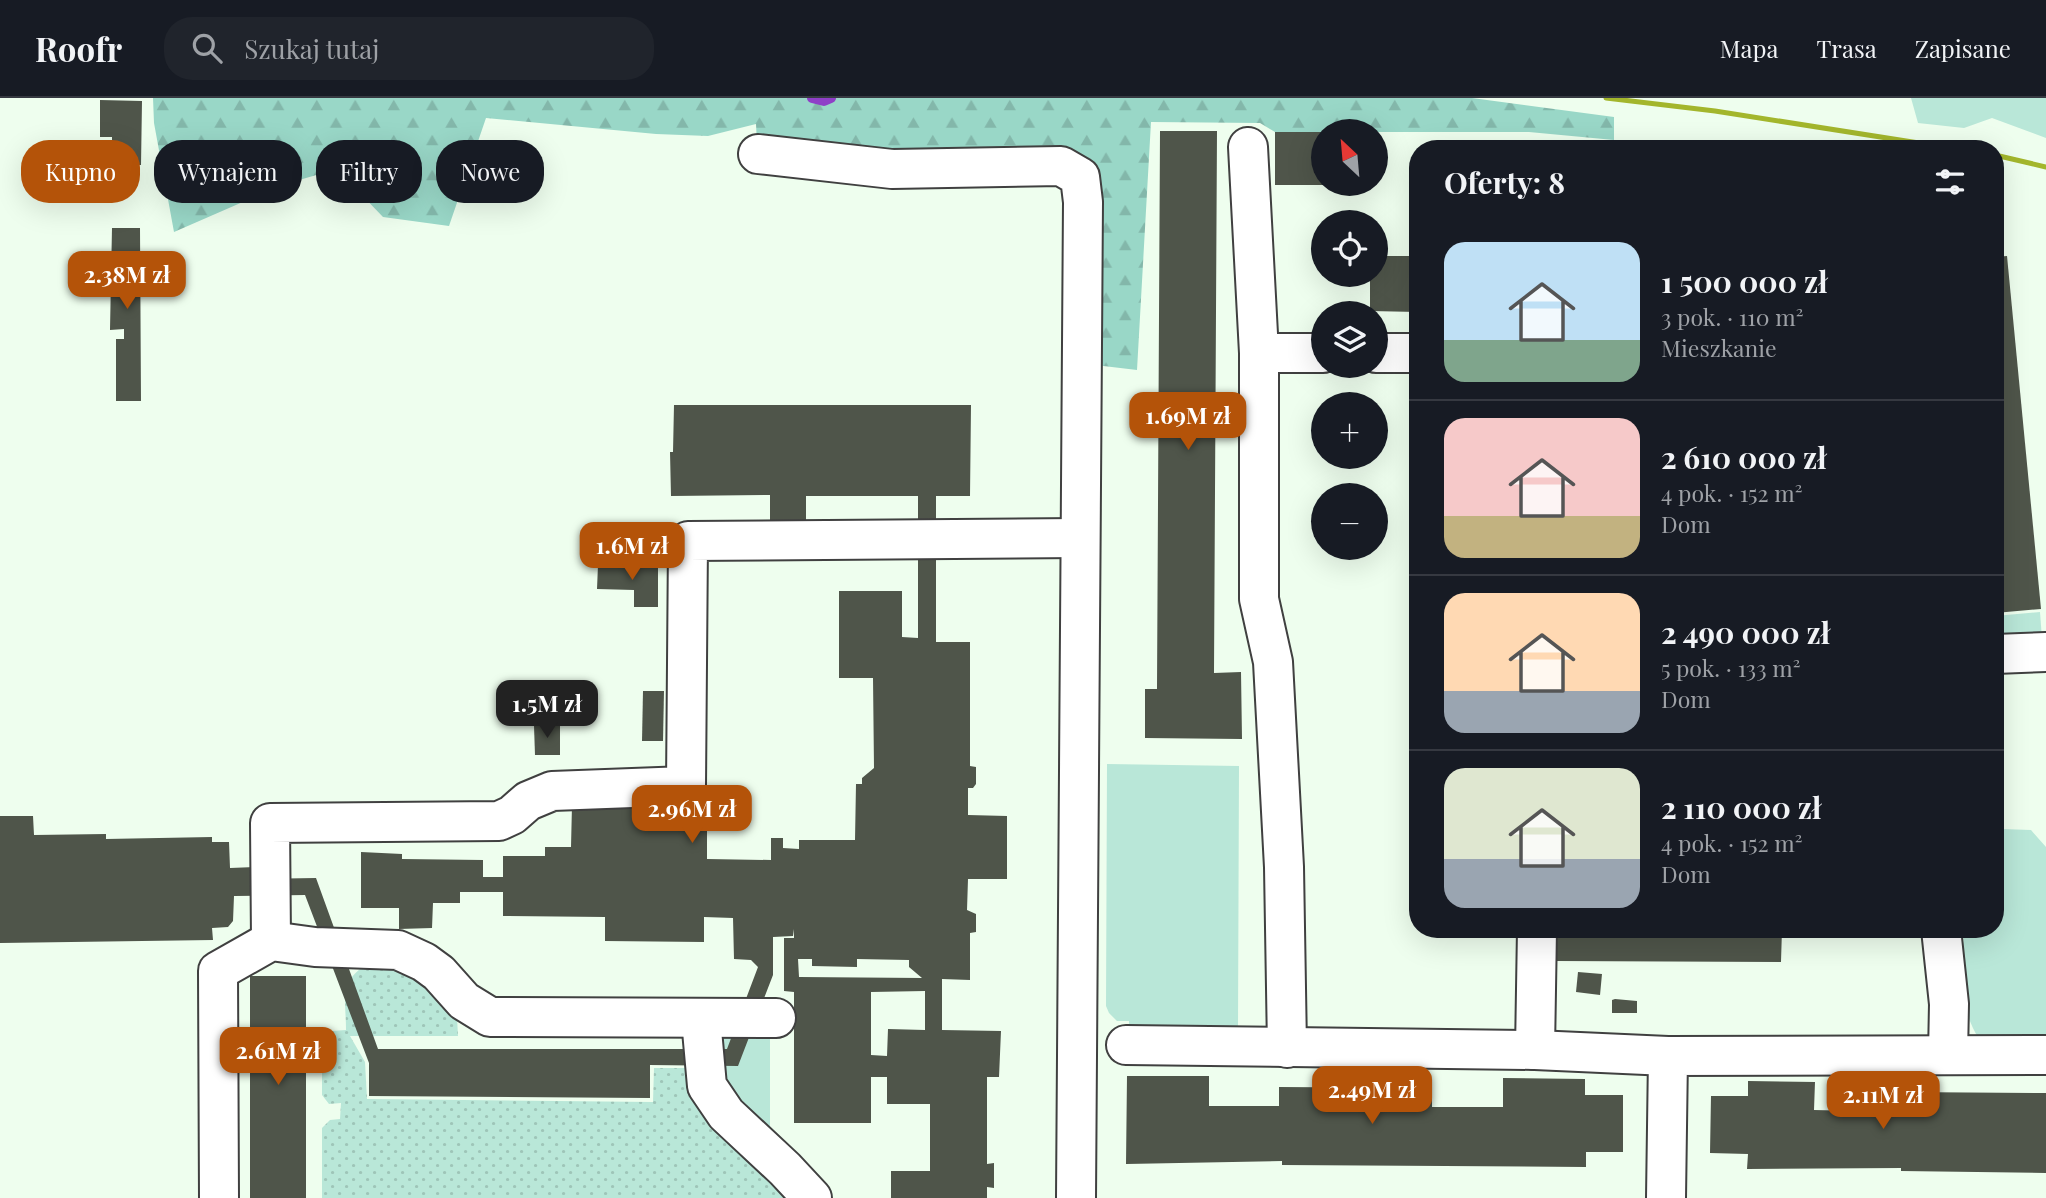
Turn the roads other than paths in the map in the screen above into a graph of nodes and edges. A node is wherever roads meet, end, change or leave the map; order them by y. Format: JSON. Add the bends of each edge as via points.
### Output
{"nodes":[{"id":1,"x":1248,"y":147,"type":"dead end"},
{"id":2,"x":758,"y":154,"type":"dead end"},
{"id":3,"x":1259,"y":353,"type":"junction"},
{"id":4,"x":1311,"y":353,"type":"edge"},
{"id":5,"x":1388,"y":353,"type":"edge"},
{"id":6,"x":1409,"y":353,"type":"edge"},
{"id":7,"x":1080,"y":538,"type":"junction"},
{"id":8,"x":2046,"y":652,"type":"edge"},
{"id":9,"x":2004,"y":654,"type":"edge"},
{"id":10,"x":1537,"y":938,"type":"edge"},
{"id":11,"x":1942,"y":938,"type":"edge"},
{"id":12,"x":271,"y":941,"type":"junction"},
{"id":13,"x":775,"y":1017,"type":"dead end"},
{"id":14,"x":701,"y":1018,"type":"junction"},
{"id":15,"x":1126,"y":1045,"type":"dead end"},
{"id":16,"x":1287,"y":1048,"type":"junction"},
{"id":17,"x":1535,"y":1050,"type":"junction"},
{"id":18,"x":1948,"y":1055,"type":"junction"},
{"id":19,"x":2046,"y":1055,"type":"edge"},
{"id":20,"x":1668,"y":1056,"type":"junction"},
{"id":21,"x":219,"y":1198,"type":"edge"},
{"id":22,"x":812,"y":1198,"type":"edge"},
{"id":23,"x":1076,"y":1198,"type":"edge"},
{"id":24,"x":1666,"y":1198,"type":"edge"}],
"edges":[{"from":1,"to":3,"type":"lane"},
{"from":2,"to":7,"type":"lane","via":[[892,169],[1060,166],[1080,177]]},
{"from":3,"to":4,"type":"lane"},
{"from":3,"to":16,"type":"lane","via":[[1259,599],[1273,662],[1284,867]]},
{"from":5,"to":6,"type":"lane"},
{"from":7,"to":12,"type":"lane","via":[[688,541],[687,786],[552,792],[528,801],[499,821],[270,822]]},
{"from":7,"to":23,"type":"lane"},
{"from":8,"to":9,"type":"lane"},
{"from":10,"to":17,"type":"lane"},
{"from":11,"to":18,"type":"lane","via":[[1949,1004]]},
{"from":12,"to":14,"type":"lane","via":[[398,950],[424,962],[464,1001],[490,1017]]},
{"from":12,"to":21,"type":"lane","via":[[218,971]]},
{"from":13,"to":14,"type":"lane"},
{"from":14,"to":22,"type":"lane","via":[[707,1086],[726,1114]]},
{"from":15,"to":16,"type":"lane"},
{"from":16,"to":17,"type":"lane"},
{"from":17,"to":20,"type":"lane"},
{"from":18,"to":19,"type":"lane"},
{"from":18,"to":20,"type":"lane"},
{"from":20,"to":24,"type":"lane"}]}
